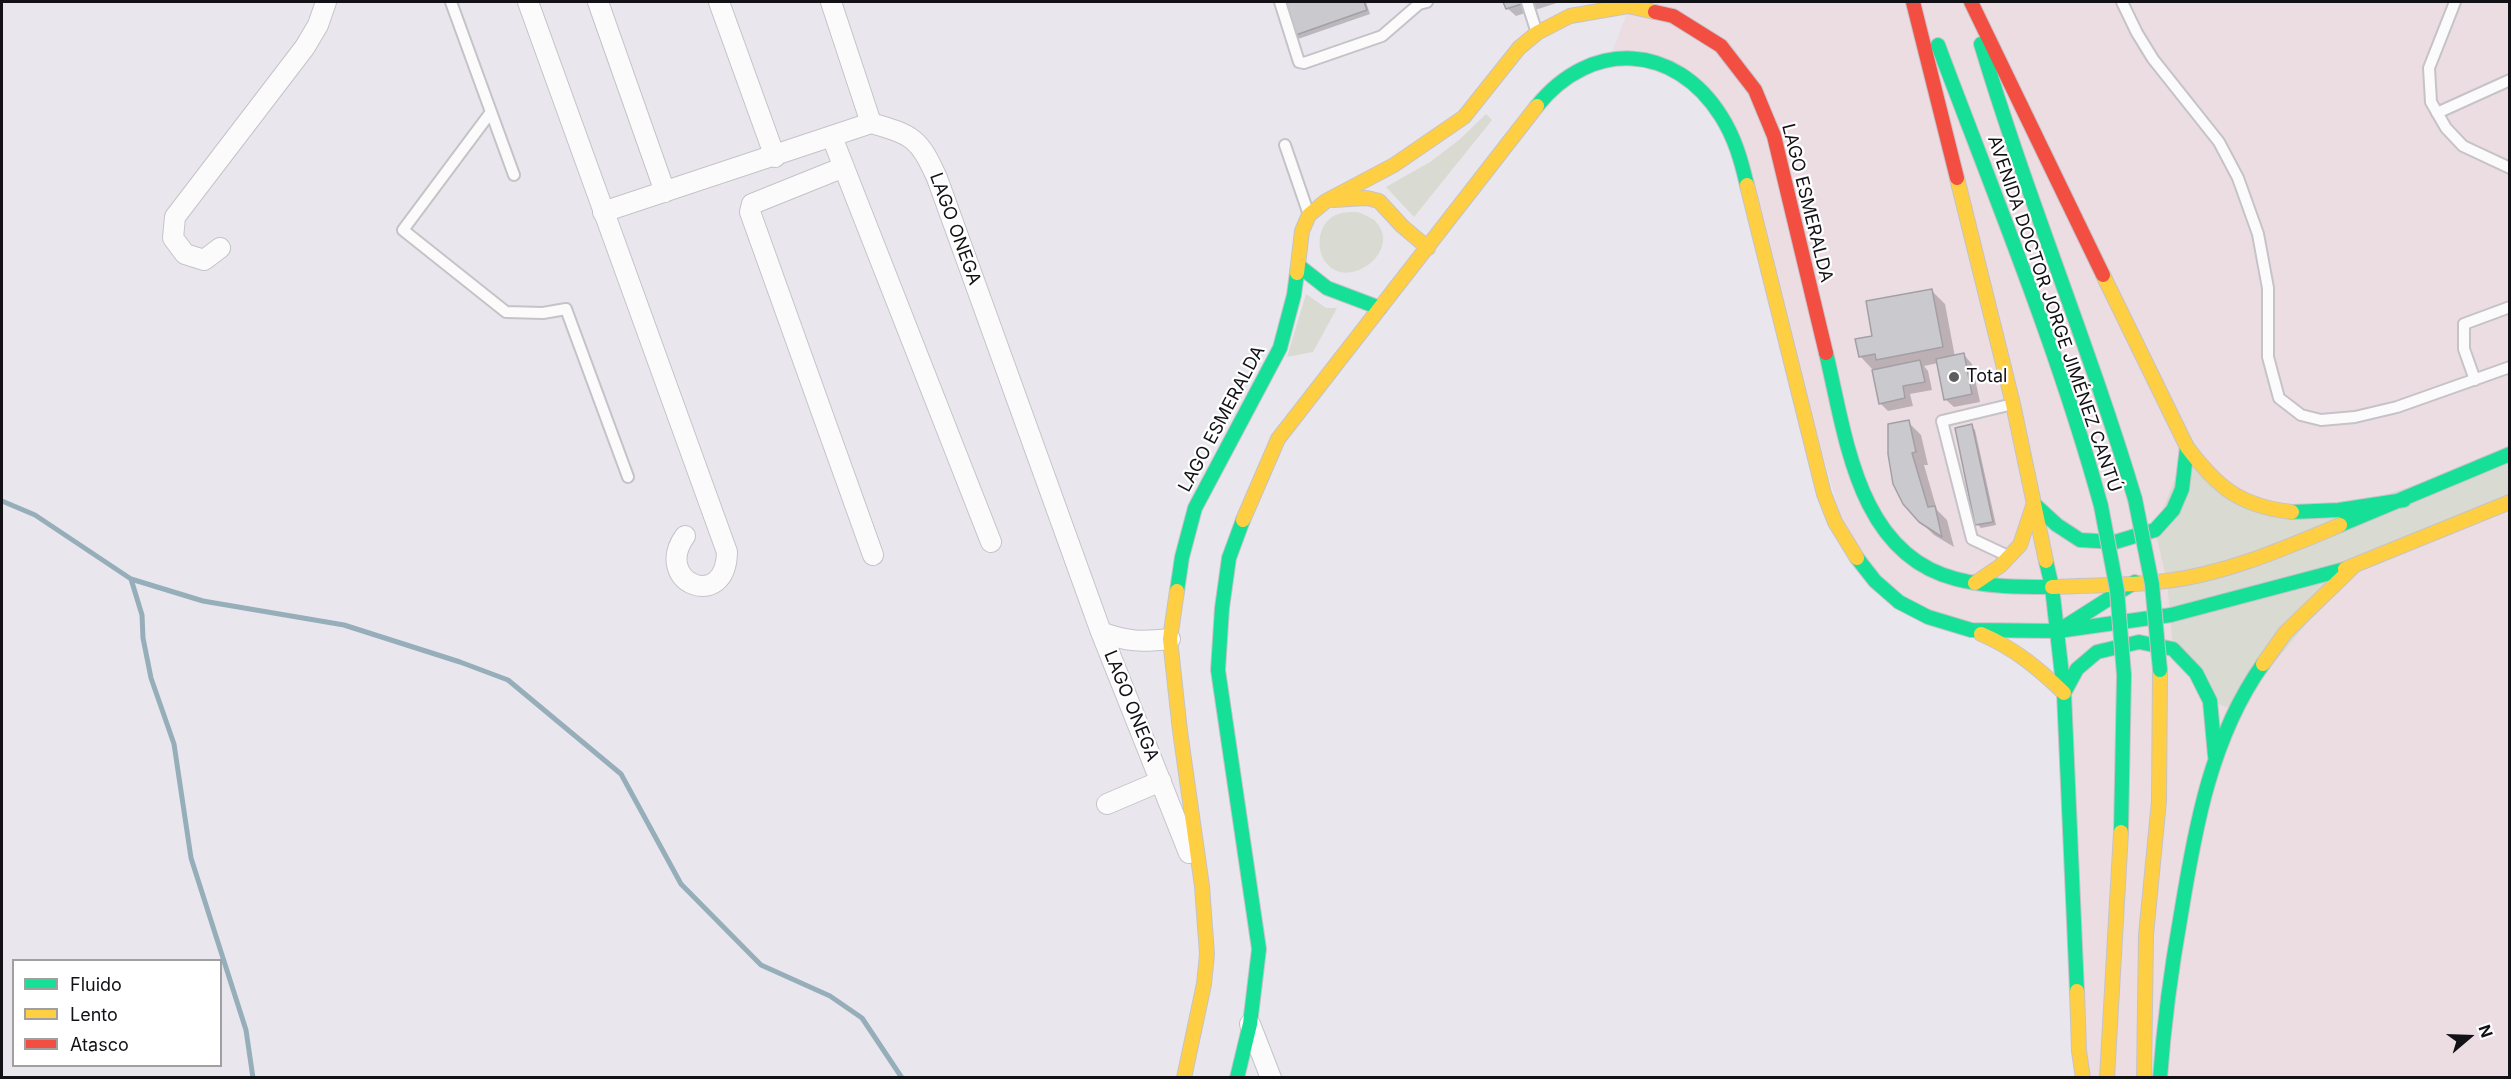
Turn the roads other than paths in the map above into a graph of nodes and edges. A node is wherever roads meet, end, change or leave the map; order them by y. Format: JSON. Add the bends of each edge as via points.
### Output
{"nodes":[{"id":1,"x":326,"y":2,"type":"edge"},
{"id":2,"x":451,"y":2,"type":"edge"},
{"id":3,"x":528,"y":2,"type":"edge"},
{"id":4,"x":598,"y":2,"type":"edge"},
{"id":5,"x":719,"y":2,"type":"edge"},
{"id":6,"x":831,"y":2,"type":"edge"},
{"id":7,"x":1280,"y":2,"type":"edge"},
{"id":8,"x":1427,"y":2,"type":"edge"},
{"id":9,"x":1527,"y":2,"type":"edge"},
{"id":10,"x":1565,"y":2,"type":"edge"},
{"id":11,"x":1912,"y":2,"type":"edge"},
{"id":12,"x":1920,"y":2,"type":"edge"},
{"id":13,"x":1970,"y":2,"type":"edge"},
{"id":14,"x":2122,"y":2,"type":"edge"},
{"id":15,"x":2455,"y":2,"type":"edge"},
{"id":16,"x":1570,"y":16,"type":"junction"},
{"id":17,"x":1537,"y":33,"type":"junction"},
{"id":18,"x":2510,"y":80,"type":"edge"},
{"id":19,"x":491,"y":112,"type":"junction"},
{"id":20,"x":2437,"y":113,"type":"junction"},
{"id":21,"x":871,"y":123,"type":"junction"},
{"id":22,"x":832,"y":137,"type":"junction"},
{"id":23,"x":1285,"y":145,"type":"dead end"},
{"id":24,"x":775,"y":156,"type":"junction"},
{"id":25,"x":844,"y":167,"type":"junction"},
{"id":26,"x":2510,"y":168,"type":"edge"},
{"id":27,"x":514,"y":175,"type":"dead end"},
{"id":28,"x":1375,"y":175,"type":"junction"},
{"id":29,"x":664,"y":192,"type":"junction"},
{"id":30,"x":1326,"y":201,"type":"junction"},
{"id":31,"x":1378,"y":201,"type":"junction"},
{"id":32,"x":603,"y":212,"type":"junction"},
{"id":33,"x":1310,"y":215,"type":"junction"},
{"id":34,"x":220,"y":248,"type":"dead end"},
{"id":35,"x":1428,"y":248,"type":"junction"},
{"id":36,"x":1299,"y":266,"type":"junction"},
{"id":37,"x":1380,"y":308,"type":"junction"},
{"id":38,"x":2510,"y":308,"type":"edge"},
{"id":39,"x":2510,"y":367,"type":"edge"},
{"id":40,"x":2475,"y":380,"type":"junction"},
{"id":41,"x":2013,"y":404,"type":"junction"},
{"id":42,"x":2187,"y":447,"type":"junction"},
{"id":43,"x":2510,"y":454,"type":"edge"},
{"id":44,"x":628,"y":477,"type":"dead end"},
{"id":45,"x":2404,"y":500,"type":"junction"},
{"id":46,"x":2510,"y":502,"type":"edge"},
{"id":47,"x":2034,"y":504,"type":"junction"},
{"id":48,"x":685,"y":536,"type":"dead end"},
{"id":49,"x":991,"y":542,"type":"dead end"},
{"id":50,"x":873,"y":555,"type":"dead end"},
{"id":51,"x":2010,"y":557,"type":"junction"},
{"id":52,"x":2354,"y":566,"type":"junction"},
{"id":53,"x":2135,"y":582,"type":"junction"},
{"id":54,"x":1975,"y":583,"type":"junction"},
{"id":55,"x":2052,"y":587,"type":"junction"},
{"id":56,"x":1971,"y":630,"type":"junction"},
{"id":57,"x":2058,"y":631,"type":"junction"},
{"id":58,"x":1101,"y":632,"type":"junction"},
{"id":59,"x":1170,"y":639,"type":"junction"},
{"id":60,"x":2064,"y":693,"type":"junction"},
{"id":61,"x":2215,"y":756,"type":"junction"},
{"id":62,"x":1161,"y":782,"type":"junction"},
{"id":63,"x":1107,"y":804,"type":"dead end"},
{"id":64,"x":1202,"y":886,"type":"junction"},
{"id":65,"x":1250,"y":1024,"type":"junction"},
{"id":66,"x":1184,"y":1077,"type":"edge"},
{"id":67,"x":1238,"y":1077,"type":"edge"},
{"id":68,"x":1271,"y":1077,"type":"edge"},
{"id":69,"x":2083,"y":1077,"type":"edge"},
{"id":70,"x":2107,"y":1077,"type":"edge"},
{"id":71,"x":2144,"y":1077,"type":"edge"},
{"id":72,"x":2160,"y":1077,"type":"edge"}],
"edges":[{"from":1,"to":34,"type":"street","via":[[305,47],[175,217],[173,238],[185,254],[204,260]]},
{"from":2,"to":19,"type":"lane"},
{"from":3,"to":32,"type":"street"},
{"from":4,"to":29,"type":"street"},
{"from":5,"to":24,"type":"street"},
{"from":6,"to":21,"type":"street"},
{"from":7,"to":8,"type":"lane","via":[[1299,62],[1304,63],[1382,36],[1419,4]]},
{"from":9,"to":17,"type":"lane"},
{"from":10,"to":16,"type":"lane"},
{"from":11,"to":41,"type":"main road"},
{"from":12,"to":70,"type":"main road","name":"AVENIDA DOCTOR JORGE JIMÉNEZ CANTÚ","bridge":true,"via":[[1958,95],[2085,447],[2117,590],[2124,675],[2123,800]]},
{"from":13,"to":42,"type":"main road"},
{"from":13,"to":71,"type":"main road","name":"AVENIDA DOCTOR JORGE JIMÉNEZ CANTÚ","bridge":true,"via":[[2001,114],[2118,438],[2152,584],[2160,670],[2159,801],[2146,935]]},
{"from":14,"to":40,"type":"lane","via":[[2153,59],[2219,142],[2238,178],[2258,234],[2268,288],[2268,357],[2279,398],[2301,415],[2321,420],[2355,417]]},
{"from":15,"to":20,"type":"lane","via":[[2429,68],[2431,102]]},
{"from":16,"to":17,"type":"main road","name":"LAGO ESMERALDA"},
{"from":16,"to":54,"type":"main road","name":"LAGO ESMERALDA","via":[[1628,6],[1673,16],[1721,46],[1755,90],[1774,136],[1855,471],[1870,510],[1885,533],[1915,561],[1940,575]]},
{"from":17,"to":28,"type":"main road","name":"LAGO ESMERALDA","via":[[1519,48],[1464,117]]},
{"from":18,"to":20,"type":"lane"},
{"from":19,"to":27,"type":"lane"},
{"from":19,"to":44,"type":"lane","via":[[403,230],[506,312],[566,309]]},
{"from":20,"to":26,"type":"lane","via":[[2463,146]]},
{"from":21,"to":22,"type":"street"},
{"from":21,"to":58,"type":"street","name":"LAGO ONEGA","via":[[902,132],[924,149]]},
{"from":22,"to":24,"type":"street"},
{"from":22,"to":25,"type":"street"},
{"from":23,"to":33,"type":"lane"},
{"from":24,"to":29,"type":"street"},
{"from":25,"to":49,"type":"street"},
{"from":25,"to":50,"type":"street","via":[[752,204],[750,212]]},
{"from":28,"to":30,"type":"main road","name":"LAGO ESMERALDA"},
{"from":28,"to":31,"type":"main road"},
{"from":29,"to":32,"type":"street"},
{"from":30,"to":31,"type":"main road"},
{"from":30,"to":33,"type":"main road","name":"LAGO ESMERALDA"},
{"from":31,"to":35,"type":"main road"},
{"from":32,"to":48,"type":"street","via":[[727,552],[727,568],[718,581],[705,586],[692,584],[680,575],[675,558]]},
{"from":33,"to":36,"type":"main road","name":"LAGO ESMERALDA","via":[[1302,231]]},
{"from":35,"to":37,"type":"main road"},
{"from":35,"to":56,"type":"main road","via":[[1555,87],[1576,72],[1610,57],[1646,57],[1669,66],[1714,105],[1736,142],[1817,471],[1839,531],[1864,569],[1899,602],[1928,617]]},
{"from":36,"to":37,"type":"main road","via":[[1330,291]]},
{"from":36,"to":59,"type":"main road","name":"LAGO ESMERALDA","via":[[1280,348],[1195,508],[1182,557]]},
{"from":37,"to":65,"type":"main road","via":[[1278,439],[1229,558],[1218,670],[1259,949]]},
{"from":38,"to":40,"type":"lane","via":[[2464,324],[2464,349]]},
{"from":39,"to":40,"type":"lane"},
{"from":41,"to":47,"type":"main road"},
{"from":41,"to":51,"type":"lane","via":[[1942,421],[1972,539]]},
{"from":42,"to":45,"type":"main road","via":[[2204,471],[2231,494],[2252,505],[2293,512],[2333,512]]},
{"from":42,"to":47,"type":"main road","via":[[2182,489],[2174,510],[2155,530],[2115,542],[2080,540]]},
{"from":43,"to":45,"type":"main road"},
{"from":45,"to":53,"type":"main road","name":"LAGO ESMERALDA","via":[[2299,543],[2217,570]]},
{"from":46,"to":52,"type":"main road"},
{"from":47,"to":51,"type":"main road","via":[[2020,545]]},
{"from":47,"to":55,"type":"main road"},
{"from":51,"to":54,"type":"main road"},
{"from":52,"to":57,"type":"main road","via":[[2170,615]]},
{"from":52,"to":61,"type":"main road","via":[[2285,633],[2235,710]]},
{"from":53,"to":55,"type":"main road","name":"LAGO ESMERALDA"},
{"from":53,"to":57,"type":"main road"},
{"from":54,"to":55,"type":"main road","name":"LAGO ESMERALDA"},
{"from":55,"to":57,"type":"main road"},
{"from":56,"to":57,"type":"main road"},
{"from":56,"to":60,"type":"main road","via":[[2009,645]]},
{"from":57,"to":60,"type":"main road"},
{"from":58,"to":59,"type":"street","name":"LAGO ONEGA","via":[[1123,640]]},
{"from":58,"to":62,"type":"street","name":"LAGO ONEGA"},
{"from":59,"to":64,"type":"main road","name":"LAGO ESMERALDA"},
{"from":60,"to":61,"type":"main road","via":[[2077,669],[2097,652],[2139,642],[2173,649],[2196,673],[2210,701]]},
{"from":60,"to":69,"type":"main road"},
{"from":61,"to":72,"type":"main road","via":[[2187,875],[2164,1015]]},
{"from":62,"to":63,"type":"street","name":"LAGO ONEGA"},
{"from":62,"to":64,"type":"street","name":"LAGO ONEGA"},
{"from":64,"to":66,"type":"main road","name":"LAGO ESMERALDA","via":[[1206,964]]},
{"from":65,"to":67,"type":"main road"},
{"from":65,"to":68,"type":"street"}]}
